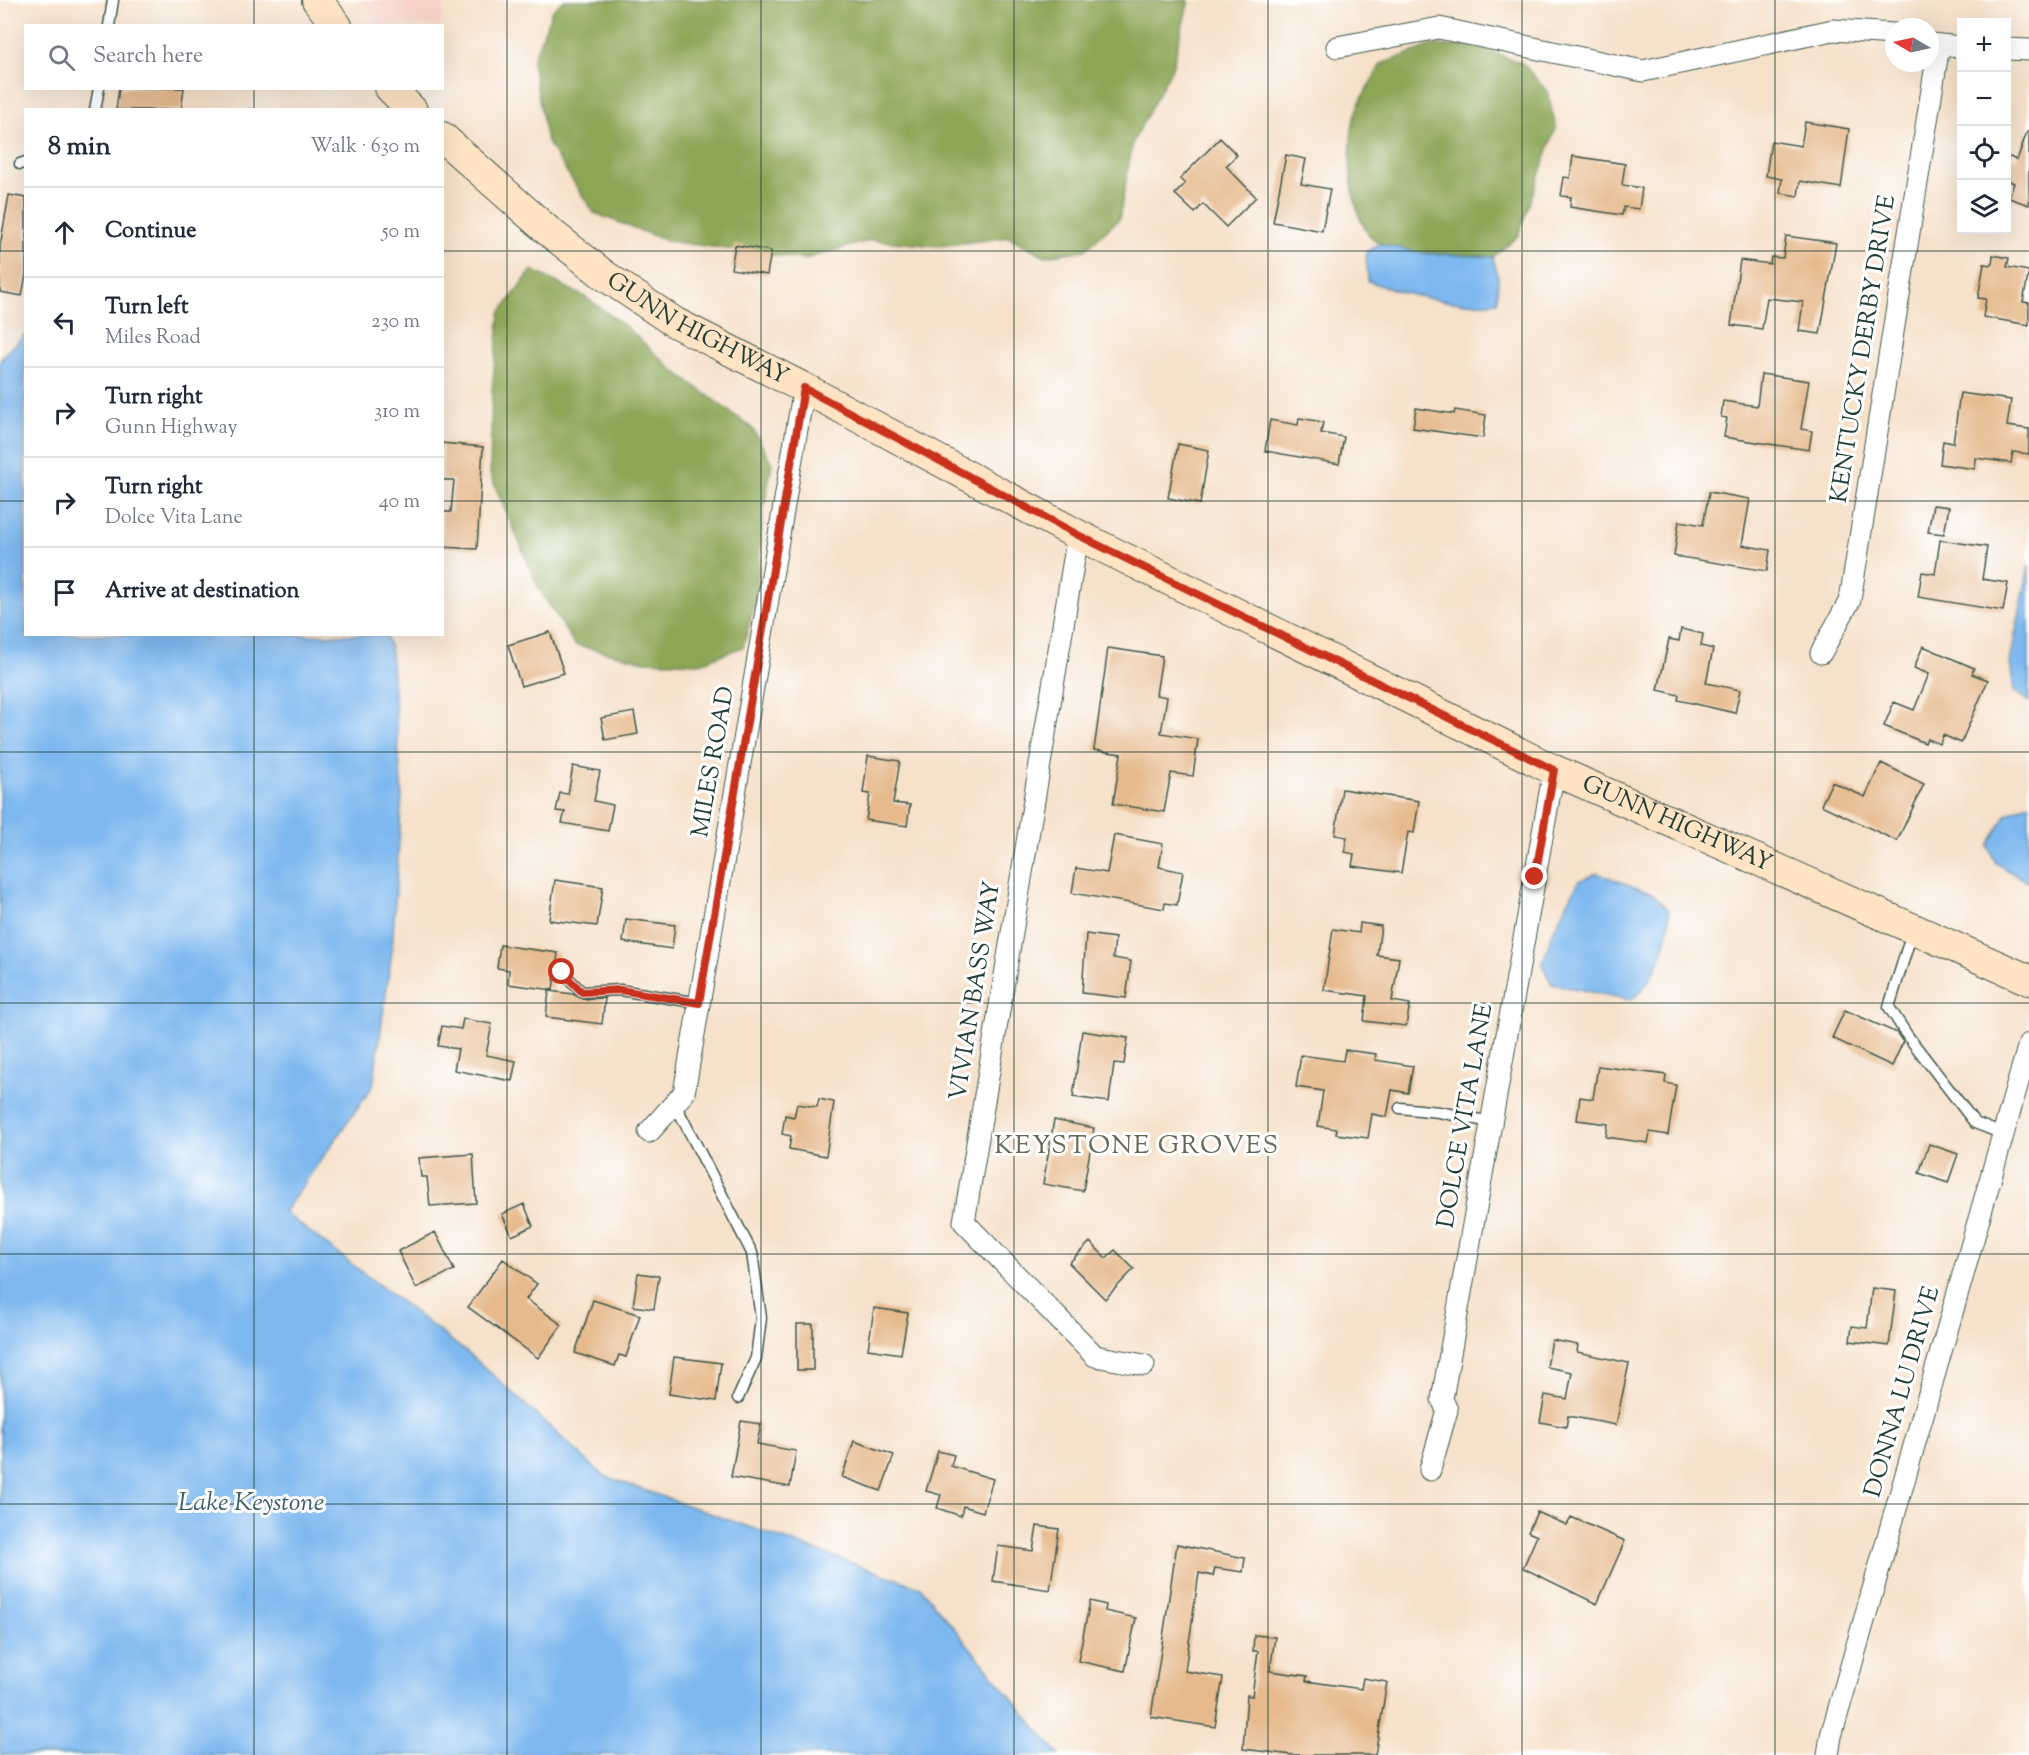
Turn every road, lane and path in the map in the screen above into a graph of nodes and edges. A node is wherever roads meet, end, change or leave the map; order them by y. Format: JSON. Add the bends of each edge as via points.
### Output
{"nodes":[{"id":1,"x":113,"y":0,"type":"edge"},
{"id":2,"x":317,"y":0,"type":"edge"},
{"id":3,"x":341,"y":0,"type":"edge"},
{"id":4,"x":109,"y":24,"type":"edge"},
{"id":5,"x":335,"y":24,"type":"edge"},
{"id":6,"x":357,"y":24,"type":"edge"},
{"id":7,"x":1885,"y":33,"type":"edge"},
{"id":8,"x":1939,"y":45,"type":"edge"},
{"id":9,"x":1337,"y":47,"type":"dead end"},
{"id":10,"x":1957,"y":47,"type":"edge"},
{"id":11,"x":2011,"y":49,"type":"edge"},
{"id":12,"x":2029,"y":50,"type":"edge"},
{"id":13,"x":1930,"y":72,"type":"edge"},
{"id":14,"x":99,"y":90,"type":"edge"},
{"id":15,"x":392,"y":90,"type":"edge"},
{"id":16,"x":410,"y":90,"type":"edge"},
{"id":17,"x":95,"y":108,"type":"edge"},
{"id":18,"x":410,"y":108,"type":"edge"},
{"id":19,"x":424,"y":108,"type":"edge"},
{"id":20,"x":452,"y":145,"type":"edge"},
{"id":21,"x":804,"y":388,"type":"junction"},
{"id":22,"x":1078,"y":535,"type":"junction"},
{"id":23,"x":1821,"y":653,"type":"dead end"},
{"id":24,"x":1554,"y":770,"type":"junction"},
{"id":25,"x":1913,"y":929,"type":"junction"},
{"id":26,"x":562,"y":972,"type":"dead end"},
{"id":27,"x":2029,"y":980,"type":"edge"},
{"id":28,"x":699,"y":1003,"type":"junction"},
{"id":29,"x":2029,"y":1044,"type":"edge"},
{"id":30,"x":674,"y":1102,"type":"junction"},
{"id":31,"x":1400,"y":1108,"type":"dead end"},
{"id":32,"x":1491,"y":1122,"type":"junction"},
{"id":33,"x":649,"y":1132,"type":"dead end"},
{"id":34,"x":2003,"y":1134,"type":"junction"},
{"id":35,"x":1144,"y":1365,"type":"dead end"},
{"id":36,"x":738,"y":1398,"type":"dead end"},
{"id":37,"x":1430,"y":1470,"type":"dead end"},
{"id":38,"x":1828,"y":1755,"type":"edge"}],
"edges":[{"from":1,"to":4,"type":"lane"},
{"from":2,"to":5,"type":"main road"},
{"from":3,"to":6,"type":"main road"},
{"from":7,"to":9,"type":"street","via":[[1833,30],[1643,71],[1439,28]]},
{"from":8,"to":10,"type":"street"},
{"from":11,"to":12,"type":"street"},
{"from":13,"to":23,"type":"street","name":"KENTUCKY DERBY DRIVE","via":[[1850,600]]},
{"from":14,"to":17,"type":"lane"},
{"from":15,"to":18,"type":"main road"},
{"from":16,"to":19,"type":"main road"},
{"from":20,"to":21,"type":"main road","name":"GUNN HIGHWAY","via":[[604,275],[674,322]]},
{"from":21,"to":22,"type":"main road","name":"GUNN HIGHWAY"},
{"from":21,"to":28,"type":"street","name":"MILES ROAD"},
{"from":22,"to":24,"type":"main road","name":"GUNN HIGHWAY"},
{"from":22,"to":35,"type":"street","name":"VIVIAN BASS WAY","via":[[964,1222],[1095,1356]]},
{"from":24,"to":25,"type":"main road","name":"GUNN HIGHWAY"},
{"from":24,"to":32,"type":"street","name":"DOLCE VITA LANE"},
{"from":25,"to":27,"type":"main road","name":"GUNN HIGHWAY"},
{"from":25,"to":34,"type":"lane","via":[[1889,1007],[1976,1123]]},
{"from":26,"to":28,"type":"lane","via":[[582,992],[620,990]]},
{"from":28,"to":30,"type":"street","name":"MILES ROAD","via":[[684,1093]]},
{"from":29,"to":34,"type":"street","name":"DONNA LU DRIVE"},
{"from":30,"to":33,"type":"street","name":"MILES ROAD"},
{"from":30,"to":36,"type":"lane","via":[[752,1253],[761,1318],[756,1358]]},
{"from":31,"to":32,"type":"lane"},
{"from":32,"to":37,"type":"street","name":"DOLCE VITA LANE","via":[[1442,1400],[1447,1410]]},
{"from":34,"to":38,"type":"street","name":"DONNA LU DRIVE"}]}
